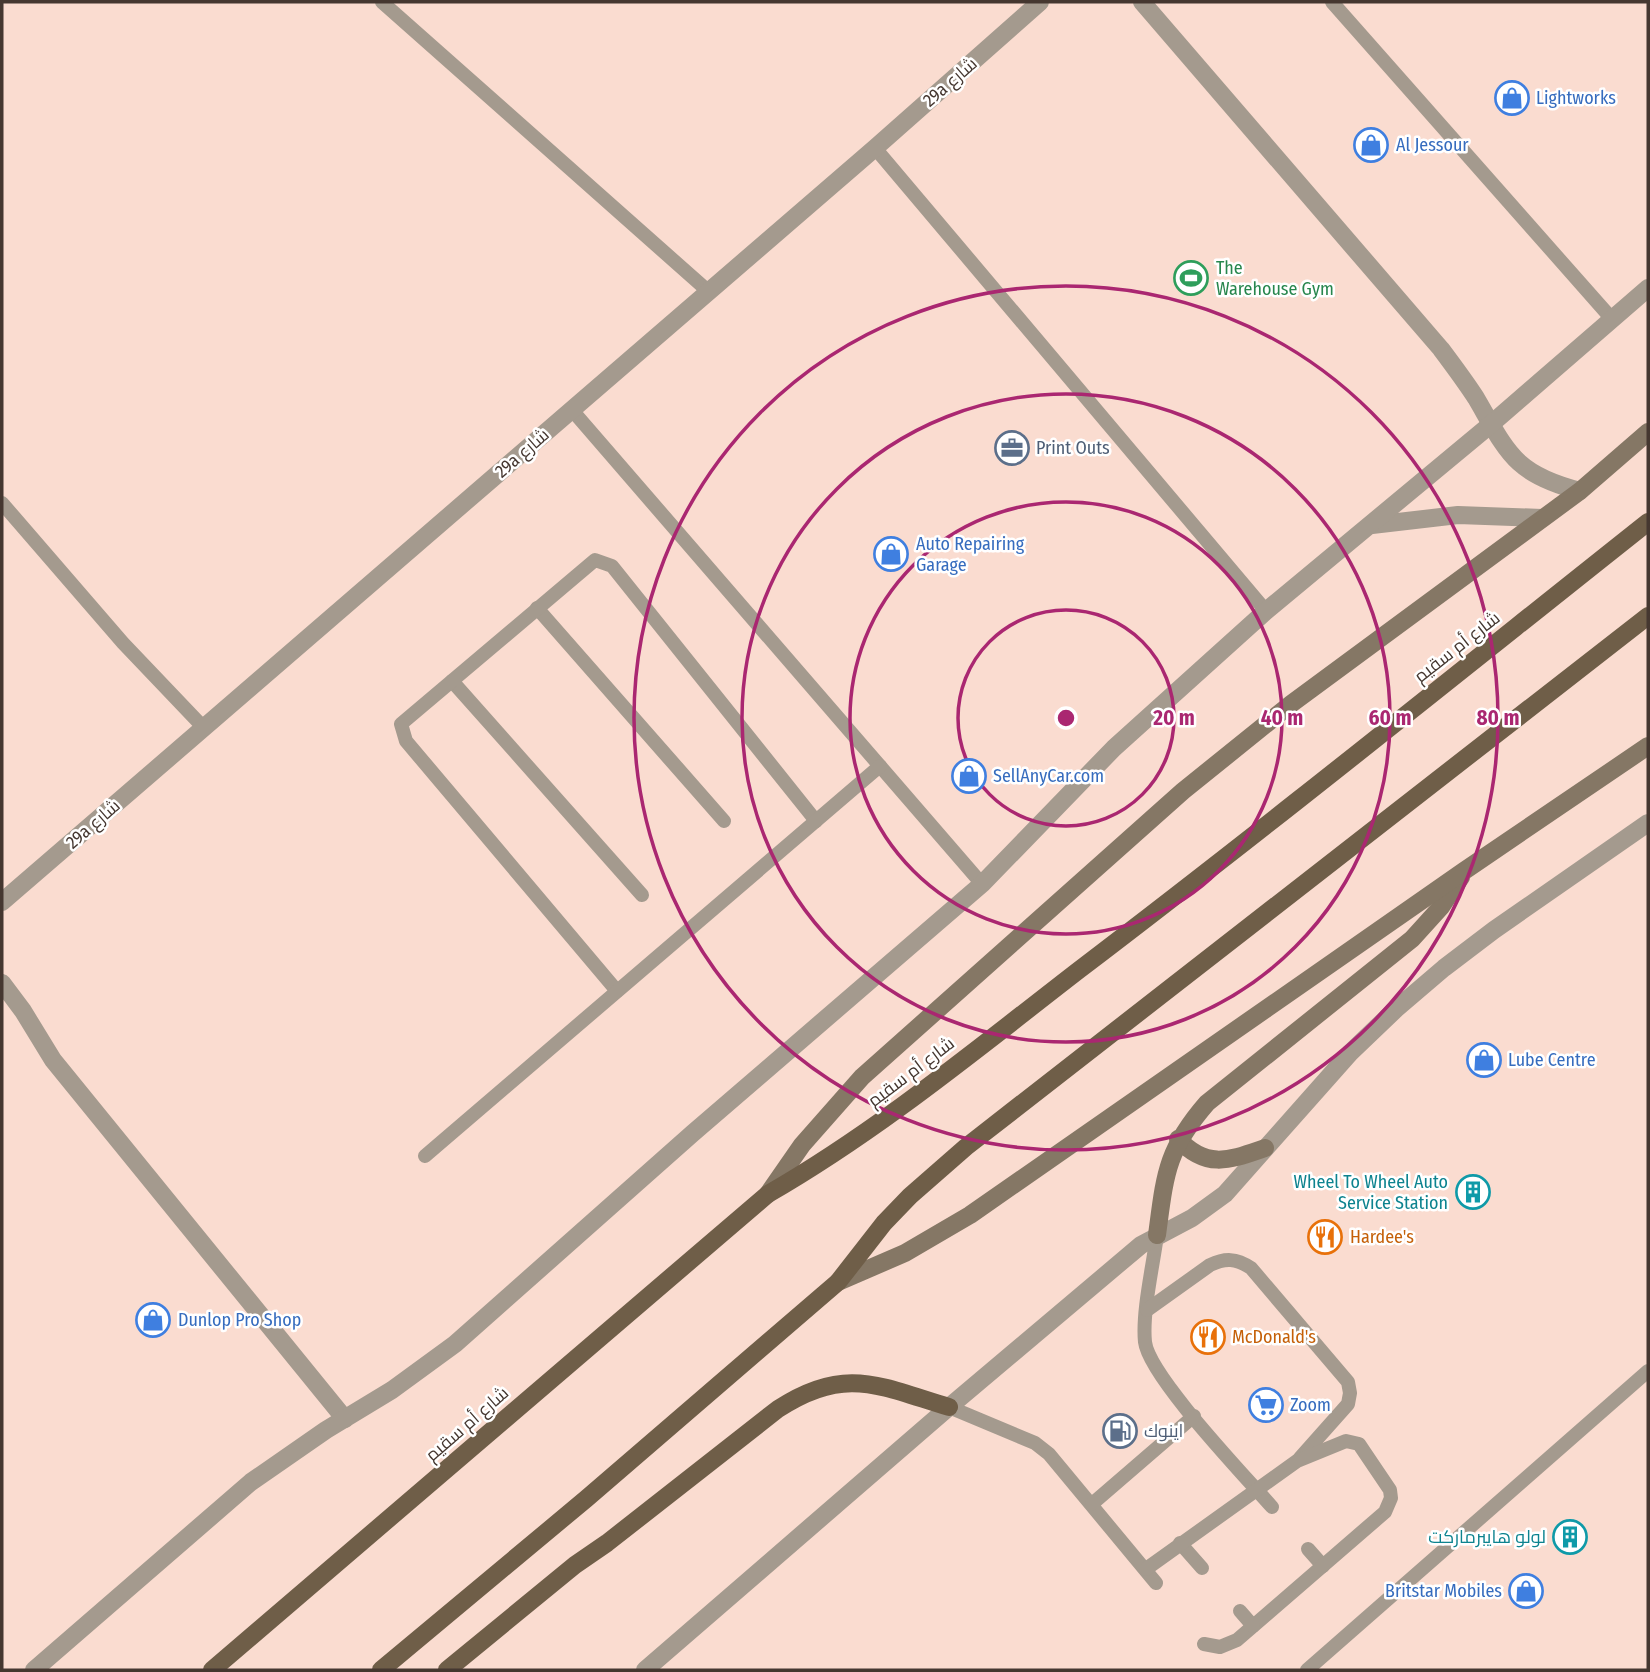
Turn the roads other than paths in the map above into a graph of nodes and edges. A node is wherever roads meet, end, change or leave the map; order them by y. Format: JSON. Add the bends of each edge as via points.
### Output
{"nodes":[{"id":1,"x":382,"y":2,"type":"edge"},
{"id":2,"x":1041,"y":2,"type":"edge"},
{"id":3,"x":1142,"y":2,"type":"edge"},
{"id":4,"x":1332,"y":2,"type":"edge"},
{"id":5,"x":875,"y":148,"type":"junction"},
{"id":6,"x":1648,"y":288,"type":"edge"},
{"id":7,"x":708,"y":291,"type":"junction"},
{"id":8,"x":1612,"y":319,"type":"junction"},
{"id":9,"x":572,"y":410,"type":"junction"},
{"id":10,"x":1490,"y":425,"type":"junction"},
{"id":11,"x":1648,"y":432,"type":"edge"},
{"id":12,"x":1580,"y":491,"type":"junction"},
{"id":13,"x":2,"y":503,"type":"edge"},
{"id":14,"x":1542,"y":519,"type":"junction"},
{"id":15,"x":1648,"y":522,"type":"edge"},
{"id":16,"x":1373,"y":525,"type":"junction"},
{"id":17,"x":537,"y":608,"type":"junction"},
{"id":18,"x":1266,"y":611,"type":"junction"},
{"id":19,"x":1648,"y":616,"type":"edge"},
{"id":20,"x":452,"y":681,"type":"junction"},
{"id":21,"x":204,"y":727,"type":"junction"},
{"id":22,"x":1648,"y":746,"type":"edge"},
{"id":23,"x":880,"y":766,"type":"junction"},
{"id":24,"x":724,"y":821,"type":"dead end"},
{"id":25,"x":816,"y":821,"type":"junction"},
{"id":26,"x":1648,"y":823,"type":"edge"},
{"id":27,"x":1464,"y":871,"type":"junction"},
{"id":28,"x":982,"y":884,"type":"junction"},
{"id":29,"x":642,"y":895,"type":"dead end"},
{"id":30,"x":2,"y":902,"type":"edge"},
{"id":31,"x":2,"y":983,"type":"edge"},
{"id":32,"x":617,"y":991,"type":"junction"},
{"id":33,"x":1178,"y":1139,"type":"junction"},
{"id":34,"x":1265,"y":1148,"type":"junction"},
{"id":35,"x":425,"y":1156,"type":"dead end"},
{"id":36,"x":768,"y":1194,"type":"junction"},
{"id":37,"x":1157,"y":1235,"type":"junction"},
{"id":38,"x":838,"y":1282,"type":"junction"},
{"id":39,"x":1147,"y":1310,"type":"junction"},
{"id":40,"x":1648,"y":1371,"type":"edge"},
{"id":41,"x":949,"y":1407,"type":"junction"},
{"id":42,"x":1194,"y":1416,"type":"junction"},
{"id":43,"x":345,"y":1419,"type":"junction"},
{"id":44,"x":1297,"y":1461,"type":"junction"},
{"id":45,"x":1256,"y":1489,"type":"junction"},
{"id":46,"x":1092,"y":1503,"type":"junction"},
{"id":47,"x":1272,"y":1507,"type":"dead end"},
{"id":48,"x":1180,"y":1543,"type":"junction"},
{"id":49,"x":1308,"y":1549,"type":"dead end"},
{"id":50,"x":1323,"y":1566,"type":"junction"},
{"id":51,"x":1202,"y":1568,"type":"dead end"},
{"id":52,"x":1146,"y":1569,"type":"junction"},
{"id":53,"x":1156,"y":1583,"type":"dead end"},
{"id":54,"x":1240,"y":1611,"type":"dead end"},
{"id":55,"x":1253,"y":1626,"type":"junction"},
{"id":56,"x":1204,"y":1644,"type":"dead end"},
{"id":57,"x":34,"y":1670,"type":"edge"},
{"id":58,"x":212,"y":1670,"type":"edge"},
{"id":59,"x":381,"y":1670,"type":"edge"},
{"id":60,"x":447,"y":1670,"type":"edge"},
{"id":61,"x":645,"y":1670,"type":"edge"},
{"id":62,"x":1307,"y":1670,"type":"edge"}],
"edges":[{"from":1,"to":7,"type":"lane"},
{"from":2,"to":5,"type":"street","name":"29a شارع"},
{"from":3,"to":10,"type":"street","via":[[1441,349]]},
{"from":4,"to":8,"type":"lane"},
{"from":5,"to":7,"type":"street","name":"29a شارع"},
{"from":5,"to":18,"type":"lane"},
{"from":6,"to":8,"type":"street"},
{"from":7,"to":9,"type":"street","name":"29a شارع"},
{"from":8,"to":10,"type":"street"},
{"from":9,"to":21,"type":"street","name":"29a شارع"},
{"from":9,"to":23,"type":"lane"},
{"from":10,"to":12,"type":"street","via":[[1510,454],[1536,476]]},
{"from":10,"to":16,"type":"street"},
{"from":11,"to":12,"type":"main road"},
{"from":12,"to":14,"type":"main road"},
{"from":13,"to":21,"type":"lane","via":[[123,643]]},
{"from":14,"to":16,"type":"street","via":[[1458,515]]},
{"from":14,"to":36,"type":"main road","via":[[1302,695],[1182,791],[862,1077],[802,1145]]},
{"from":15,"to":36,"type":"main road","name":"شارع أم سقيم","via":[[1187,888],[850,1144]]},
{"from":16,"to":18,"type":"street"},
{"from":17,"to":20,"type":"lane"},
{"from":17,"to":24,"type":"lane"},
{"from":17,"to":25,"type":"lane","via":[[595,560],[612,566]]},
{"from":18,"to":28,"type":"street","via":[[1114,748]]},
{"from":19,"to":38,"type":"main road","via":[[967,1147],[910,1196]]},
{"from":20,"to":29,"type":"lane"},
{"from":20,"to":32,"type":"lane","via":[[401,724],[407,741]]},
{"from":21,"to":30,"type":"street","name":"29a شارع"},
{"from":22,"to":27,"type":"main road"},
{"from":23,"to":25,"type":"lane"},
{"from":23,"to":28,"type":"lane"},
{"from":25,"to":32,"type":"lane"},
{"from":26,"to":34,"type":"street","via":[[1434,976],[1350,1053]]},
{"from":27,"to":33,"type":"main road","via":[[1441,907],[1412,939],[1207,1103]]},
{"from":27,"to":38,"type":"main road","via":[[970,1215],[905,1253]]},
{"from":28,"to":43,"type":"street","via":[[455,1344]]},
{"from":31,"to":43,"type":"street","via":[[53,1060]]},
{"from":32,"to":35,"type":"lane"},
{"from":33,"to":34,"type":"main road","via":[[1189,1151],[1218,1161]]},
{"from":33,"to":37,"type":"main road","via":[[1165,1177]]},
{"from":34,"to":37,"type":"street","via":[[1225,1194],[1192,1218]]},
{"from":36,"to":58,"type":"main road","name":"شارع أم سقيم"},
{"from":37,"to":39,"type":"lane"},
{"from":37,"to":41,"type":"street"},
{"from":38,"to":59,"type":"main road"},
{"from":39,"to":42,"type":"lane","via":[[1145,1344],[1150,1359]]},
{"from":39,"to":44,"type":"lane","via":[[1220,1260],[1231,1259],[1251,1268],[1348,1382],[1348,1404]]},
{"from":40,"to":62,"type":"lane"},
{"from":41,"to":46,"type":"lane","via":[[1035,1443]]},
{"from":41,"to":60,"type":"main road","via":[[858,1382],[802,1394],[575,1565]]},
{"from":41,"to":61,"type":"street"},
{"from":42,"to":45,"type":"lane"},
{"from":42,"to":46,"type":"lane"},
{"from":43,"to":57,"type":"street","via":[[251,1482]]},
{"from":44,"to":45,"type":"lane"},
{"from":44,"to":50,"type":"lane","via":[[1353,1441],[1391,1490],[1385,1512]]},
{"from":45,"to":47,"type":"lane"},
{"from":45,"to":48,"type":"lane"},
{"from":46,"to":52,"type":"lane"},
{"from":48,"to":51,"type":"lane"},
{"from":48,"to":52,"type":"lane"},
{"from":49,"to":50,"type":"lane"},
{"from":50,"to":55,"type":"lane"},
{"from":52,"to":53,"type":"lane"},
{"from":54,"to":55,"type":"lane"},
{"from":55,"to":56,"type":"lane","via":[[1229,1645]]}]}
